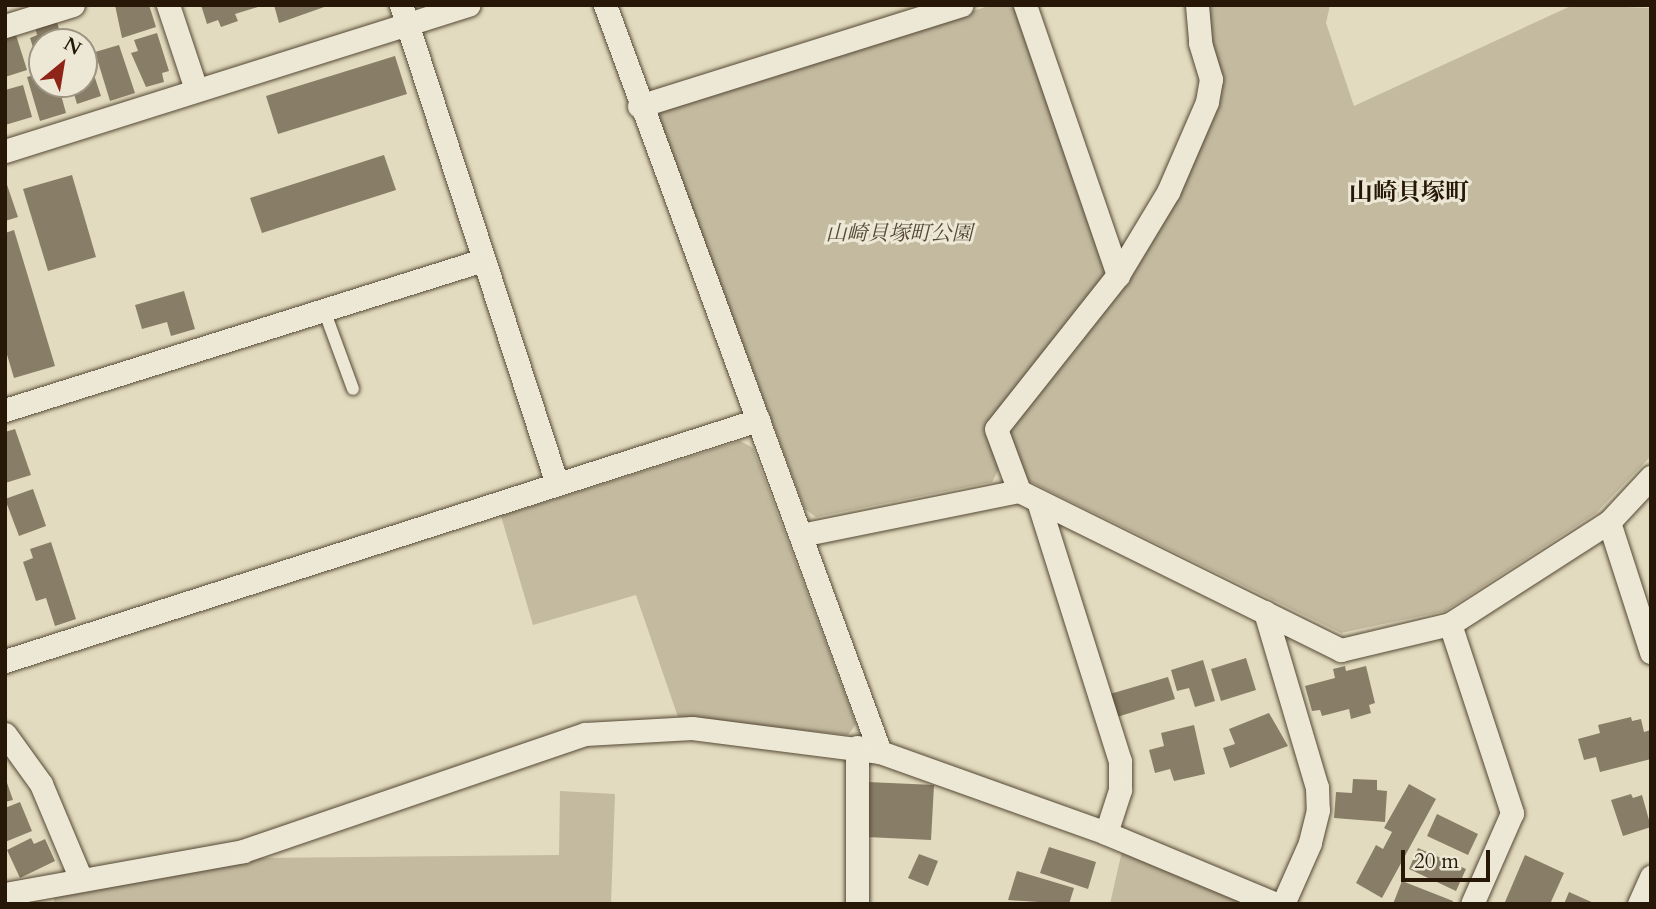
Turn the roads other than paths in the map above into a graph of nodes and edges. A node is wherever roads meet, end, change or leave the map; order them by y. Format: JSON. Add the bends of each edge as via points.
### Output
{"nodes":[{"id":1,"x":73,"y":5,"type":"edge"},
{"id":2,"x":168,"y":5,"type":"edge"},
{"id":3,"x":470,"y":5,"type":"edge"},
{"id":4,"x":605,"y":5,"type":"edge"},
{"id":5,"x":962,"y":5,"type":"edge"},
{"id":6,"x":1026,"y":5,"type":"edge"},
{"id":7,"x":1197,"y":5,"type":"edge"},
{"id":8,"x":404,"y":15,"type":"edge"},
{"id":9,"x":5,"y":26,"type":"edge"},
{"id":10,"x":196,"y":89,"type":"junction"},
{"id":11,"x":639,"y":106,"type":"junction"},
{"id":12,"x":5,"y":151,"type":"edge"},
{"id":13,"x":483,"y":260,"type":"junction"},
{"id":14,"x":1118,"y":275,"type":"junction"},
{"id":15,"x":324,"y":310,"type":"junction"},
{"id":16,"x":353,"y":389,"type":"dead end"},
{"id":17,"x":5,"y":410,"type":"edge"},
{"id":18,"x":758,"y":420,"type":"junction"},
{"id":19,"x":1651,"y":477,"type":"edge"},
{"id":20,"x":557,"y":484,"type":"junction"},
{"id":21,"x":1028,"y":496,"type":"junction"},
{"id":22,"x":1609,"y":522,"type":"junction"},
{"id":23,"x":801,"y":536,"type":"junction"},
{"id":24,"x":1265,"y":612,"type":"junction"},
{"id":25,"x":1450,"y":624,"type":"junction"},
{"id":26,"x":1651,"y":652,"type":"edge"},
{"id":27,"x":5,"y":661,"type":"edge"},
{"id":28,"x":5,"y":734,"type":"edge"},
{"id":29,"x":857,"y":747,"type":"junction"},
{"id":30,"x":880,"y":752,"type":"junction"},
{"id":31,"x":1106,"y":833,"type":"junction"},
{"id":32,"x":1651,"y":877,"type":"edge"},
{"id":33,"x":81,"y":879,"type":"junction"},
{"id":34,"x":5,"y":894,"type":"edge"},
{"id":35,"x":858,"y":904,"type":"edge"},
{"id":36,"x":1276,"y":904,"type":"edge"},
{"id":37,"x":1283,"y":904,"type":"edge"},
{"id":38,"x":1472,"y":904,"type":"edge"},
{"id":39,"x":1640,"y":904,"type":"edge"}],
"edges":[{"from":1,"to":9,"type":"street"},
{"from":2,"to":10,"type":"street"},
{"from":3,"to":8,"type":"street"},
{"from":4,"to":11,"type":"street"},
{"from":5,"to":11,"type":"street"},
{"from":6,"to":14,"type":"street"},
{"from":7,"to":14,"type":"street","via":[[1200,43],[1211,79],[1207,102],[1168,192]]},
{"from":8,"to":10,"type":"street"},
{"from":8,"to":13,"type":"street"},
{"from":10,"to":12,"type":"street"},
{"from":11,"to":18,"type":"street"},
{"from":13,"to":15,"type":"street"},
{"from":13,"to":20,"type":"street"},
{"from":14,"to":21,"type":"street","via":[[996,429]]},
{"from":15,"to":16,"type":"lane"},
{"from":15,"to":17,"type":"street"},
{"from":18,"to":20,"type":"street"},
{"from":18,"to":23,"type":"street"},
{"from":19,"to":22,"type":"street"},
{"from":20,"to":27,"type":"street"},
{"from":21,"to":23,"type":"street"},
{"from":21,"to":24,"type":"street"},
{"from":21,"to":31,"type":"street","via":[[1119,761],[1120,790]]},
{"from":22,"to":25,"type":"street"},
{"from":22,"to":26,"type":"street"},
{"from":23,"to":30,"type":"street"},
{"from":24,"to":25,"type":"street","via":[[1341,650]]},
{"from":24,"to":37,"type":"street","via":[[1317,787],[1310,843]]},
{"from":25,"to":38,"type":"street","via":[[1512,813]]},
{"from":28,"to":33,"type":"street","via":[[41,784]]},
{"from":29,"to":30,"type":"street"},
{"from":29,"to":33,"type":"street","via":[[692,728],[585,734],[243,851]]},
{"from":29,"to":35,"type":"street"},
{"from":30,"to":31,"type":"street"},
{"from":31,"to":36,"type":"street"},
{"from":32,"to":39,"type":"street"},
{"from":33,"to":34,"type":"street"}]}
